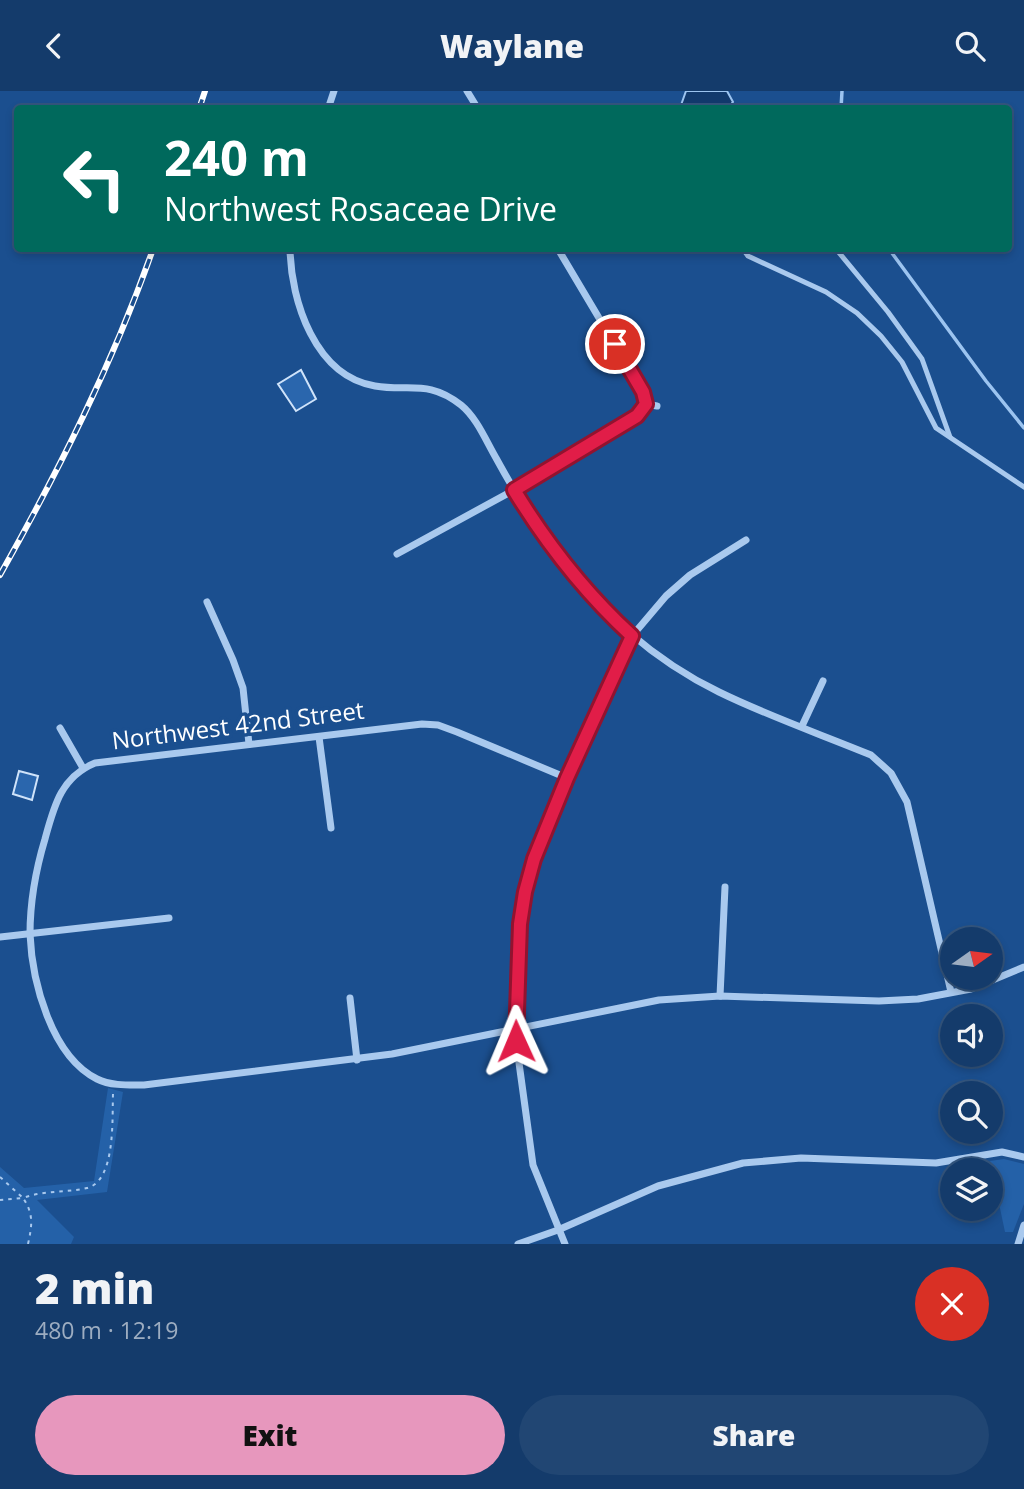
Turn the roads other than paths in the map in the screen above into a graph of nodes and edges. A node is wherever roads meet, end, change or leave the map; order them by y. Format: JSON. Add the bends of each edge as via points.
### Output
{"nodes":[{"id":1,"x":290,"y":252,"type":"edge"},
{"id":2,"x":560,"y":252,"type":"edge"},
{"id":3,"x":745,"y":252,"type":"edge"},
{"id":4,"x":838,"y":252,"type":"edge"},
{"id":5,"x":646,"y":404,"type":"junction"},
{"id":6,"x":657,"y":406,"type":"dead end"},
{"id":7,"x":950,"y":437,"type":"junction"},
{"id":8,"x":1024,"y":487,"type":"edge"},
{"id":9,"x":514,"y":490,"type":"junction"},
{"id":10,"x":746,"y":540,"type":"dead end"},
{"id":11,"x":397,"y":554,"type":"dead end"},
{"id":12,"x":207,"y":602,"type":"dead end"},
{"id":13,"x":632,"y":636,"type":"junction"},
{"id":14,"x":823,"y":681,"type":"dead end"},
{"id":15,"x":802,"y":726,"type":"junction"},
{"id":16,"x":60,"y":728,"type":"dead end"},
{"id":17,"x":319,"y":737,"type":"junction"},
{"id":18,"x":249,"y":744,"type":"junction"},
{"id":19,"x":83,"y":768,"type":"junction"},
{"id":20,"x":567,"y":778,"type":"junction"},
{"id":21,"x":331,"y":828,"type":"dead end"},
{"id":22,"x":724,"y":887,"type":"dead end"},
{"id":23,"x":169,"y":918,"type":"dead end"},
{"id":24,"x":30,"y":934,"type":"junction"},
{"id":25,"x":0,"y":937,"type":"edge"},
{"id":26,"x":1024,"y":967,"type":"edge"},
{"id":27,"x":951,"y":992,"type":"junction"},
{"id":28,"x":720,"y":996,"type":"junction"},
{"id":29,"x":350,"y":999,"type":"dead end"},
{"id":30,"x":515,"y":1029,"type":"junction"},
{"id":31,"x":357,"y":1060,"type":"junction"},
{"id":32,"x":1024,"y":1157,"type":"edge"},
{"id":33,"x":1024,"y":1225,"type":"edge"},
{"id":34,"x":558,"y":1230,"type":"junction"},
{"id":35,"x":518,"y":1244,"type":"edge"},
{"id":36,"x":565,"y":1244,"type":"edge"},
{"id":37,"x":1018,"y":1244,"type":"edge"}],
"edges":[{"from":1,"to":9,"type":"street","via":[[301,311],[328,359],[359,382],[429,389],[462,406]]},
{"from":2,"to":5,"type":"street"},
{"from":3,"to":7,"type":"lane","via":[[826,292],[857,313],[902,362],[936,428]]},
{"from":4,"to":7,"type":"lane","via":[[922,359]]},
{"from":5,"to":6,"type":"street"},
{"from":5,"to":9,"type":"street","via":[[637,416]]},
{"from":7,"to":8,"type":"lane"},
{"from":9,"to":11,"type":"street"},
{"from":9,"to":13,"type":"street","via":[[576,579]]},
{"from":10,"to":13,"type":"street","via":[[690,575]]},
{"from":12,"to":18,"type":"street","via":[[243,688]]},
{"from":13,"to":15,"type":"street","via":[[718,692]]},
{"from":13,"to":20,"type":"street"},
{"from":14,"to":15,"type":"street"},
{"from":15,"to":27,"type":"street","via":[[871,755],[896,780],[912,819]]},
{"from":16,"to":19,"type":"street"},
{"from":17,"to":18,"type":"street","name":"Northwest 42nd Street"},
{"from":17,"to":20,"type":"street","name":"Northwest 42nd Street","via":[[438,725]]},
{"from":17,"to":21,"type":"street"},
{"from":18,"to":19,"type":"street","name":"Northwest 42nd Street"},
{"from":19,"to":24,"type":"street","name":"Northwest 42nd Street","via":[[60,792],[49,823],[37,868]]},
{"from":20,"to":30,"type":"street","via":[[525,892]]},
{"from":22,"to":28,"type":"street"},
{"from":23,"to":24,"type":"street"},
{"from":24,"to":25,"type":"street"},
{"from":24,"to":31,"type":"street","name":"Northwest 42nd Street","via":[[36,976],[53,1030],[64,1052],[97,1079],[144,1086]]},
{"from":26,"to":27,"type":"street","name":"Northwest 42nd Street","via":[[984,985]]},
{"from":27,"to":28,"type":"street","name":"Northwest 42nd Street","via":[[898,1002]]},
{"from":28,"to":30,"type":"street","name":"Northwest 42nd Street","via":[[637,1003]]},
{"from":29,"to":31,"type":"street"},
{"from":30,"to":31,"type":"street","name":"Northwest 42nd Street"},
{"from":30,"to":34,"type":"street","via":[[533,1165]]},
{"from":32,"to":34,"type":"street","via":[[1002,1152],[936,1163],[801,1158],[743,1163],[657,1186]]},
{"from":33,"to":37,"type":"street"},
{"from":34,"to":35,"type":"street"},
{"from":34,"to":36,"type":"street"}]}
